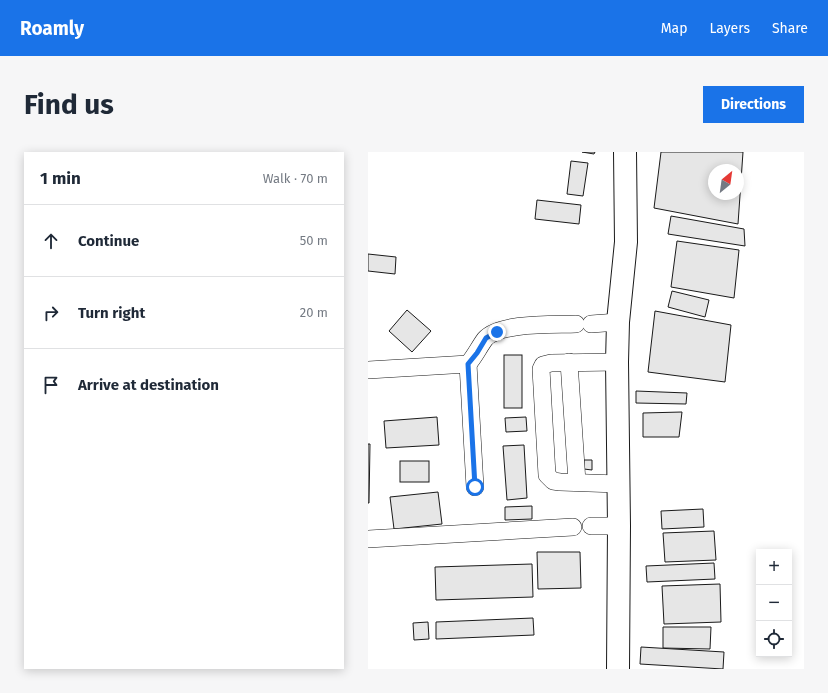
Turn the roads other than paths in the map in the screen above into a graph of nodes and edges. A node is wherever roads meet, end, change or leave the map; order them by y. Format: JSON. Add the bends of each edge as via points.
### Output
{"nodes":[{"id":1,"x":626,"y":152,"type":"edge"},
{"id":2,"x":618,"y":322,"type":"junction"},
{"id":3,"x":569,"y":362,"type":"junction"},
{"id":4,"x":617,"y":362,"type":"junction"},
{"id":5,"x":468,"y":364,"type":"junction"},
{"id":6,"x":368,"y":370,"type":"edge"},
{"id":7,"x":577,"y":482,"type":"junction"},
{"id":8,"x":618,"y":484,"type":"junction"},
{"id":9,"x":475,"y":487,"type":"dead end"},
{"id":10,"x":591,"y":526,"type":"dead end"},
{"id":11,"x":619,"y":526,"type":"junction"},
{"id":12,"x":573,"y":527,"type":"dead end"},
{"id":13,"x":368,"y":539,"type":"edge"},
{"id":14,"x":618,"y":669,"type":"edge"}],
"edges":[{"from":1,"to":2,"type":"highway","via":[[626,242]]},
{"from":2,"to":4,"type":"highway"},
{"from":2,"to":5,"type":"lane","via":[[512,327],[486,338]]},
{"from":3,"to":4,"type":"lane"},
{"from":3,"to":7,"type":"lane"},
{"from":3,"to":7,"type":"lane","via":[[551,363],[543,365],[541,369],[547,475],[553,480]]},
{"from":4,"to":8,"type":"highway"},
{"from":5,"to":6,"type":"lane"},
{"from":5,"to":9,"type":"lane"},
{"from":7,"to":8,"type":"lane"},
{"from":8,"to":11,"type":"highway"},
{"from":10,"to":11,"type":"lane"},
{"from":11,"to":14,"type":"highway"},
{"from":12,"to":13,"type":"lane"}]}
